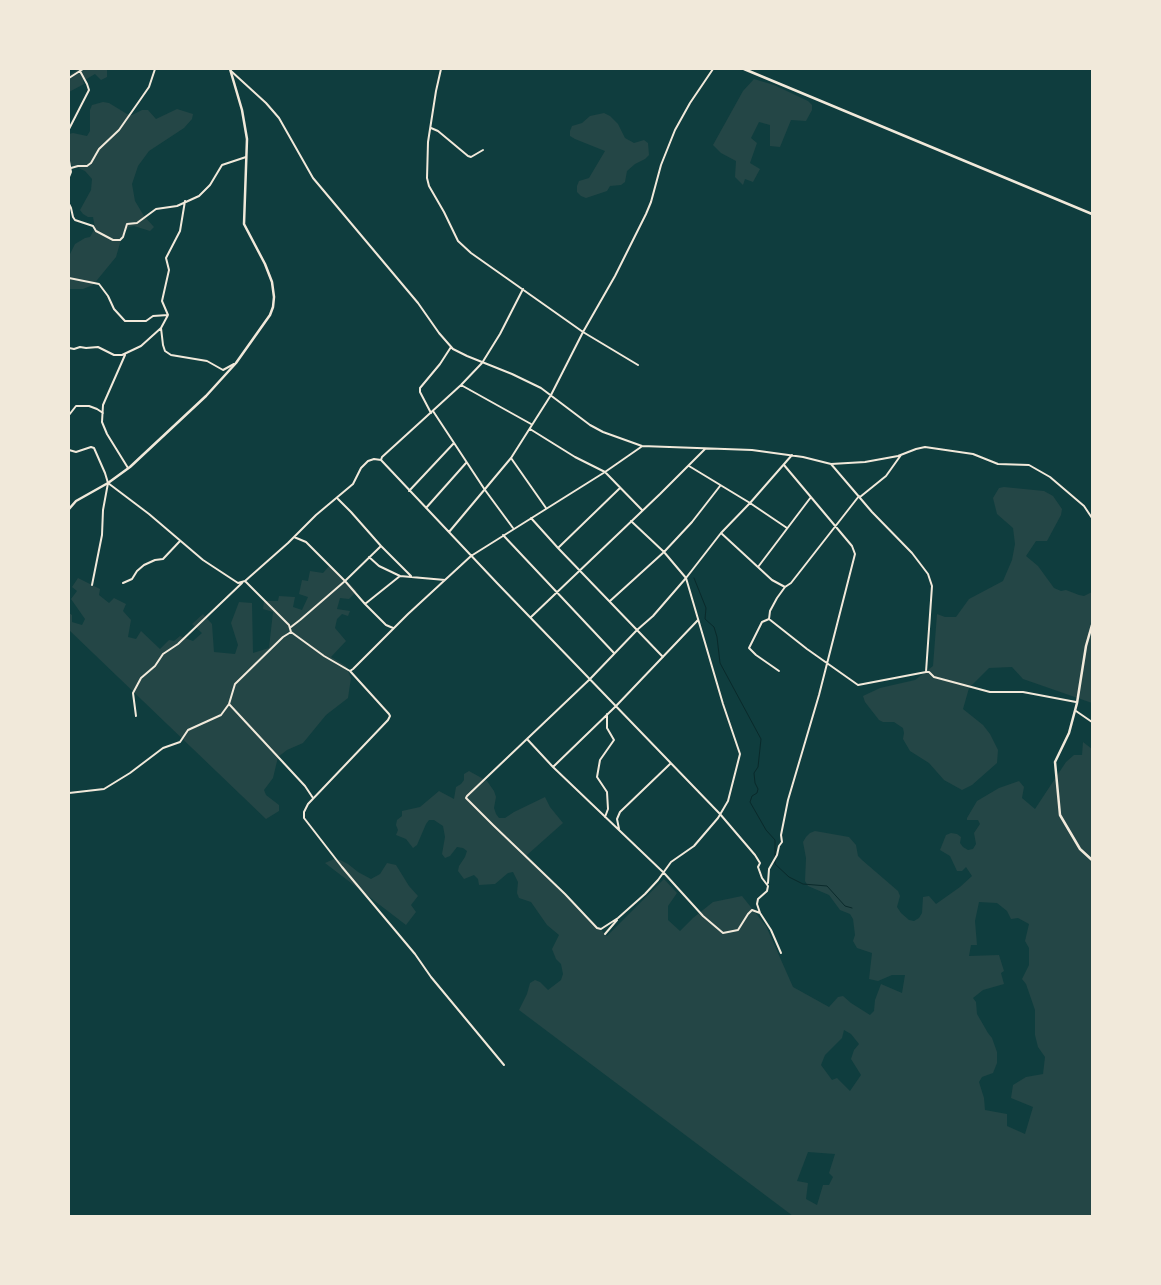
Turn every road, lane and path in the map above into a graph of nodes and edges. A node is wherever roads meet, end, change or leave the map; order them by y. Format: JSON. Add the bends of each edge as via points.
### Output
{"nodes":[{"id":1,"x":155,"y":69,"type":"edge"},
{"id":2,"x":229,"y":69,"type":"edge"},
{"id":3,"x":441,"y":69,"type":"edge"},
{"id":4,"x":713,"y":69,"type":"edge"},
{"id":5,"x":744,"y":69,"type":"edge"},
{"id":6,"x":82,"y":70,"type":"edge"},
{"id":7,"x":69,"y":78,"type":"edge"},
{"id":8,"x":431,"y":128,"type":"junction"},
{"id":9,"x":69,"y":129,"type":"edge"},
{"id":10,"x":483,"y":150,"type":"dead end"},
{"id":11,"x":246,"y":157,"type":"junction"},
{"id":12,"x":69,"y":162,"type":"edge"},
{"id":13,"x":71,"y":168,"type":"junction"},
{"id":14,"x":69,"y":177,"type":"edge"},
{"id":15,"x":185,"y":201,"type":"junction"},
{"id":16,"x":69,"y":204,"type":"edge"},
{"id":17,"x":1092,"y":214,"type":"edge"},
{"id":18,"x":69,"y":278,"type":"edge"},
{"id":19,"x":522,"y":289,"type":"junction"},
{"id":20,"x":168,"y":315,"type":"junction"},
{"id":21,"x":161,"y":328,"type":"junction"},
{"id":22,"x":583,"y":332,"type":"junction"},
{"id":23,"x":451,"y":347,"type":"junction"},
{"id":24,"x":69,"y":348,"type":"edge"},
{"id":25,"x":125,"y":354,"type":"junction"},
{"id":26,"x":482,"y":363,"type":"junction"},
{"id":27,"x":236,"y":364,"type":"junction"},
{"id":28,"x":638,"y":365,"type":"dead end"},
{"id":29,"x":461,"y":386,"type":"junction"},
{"id":30,"x":550,"y":395,"type":"junction"},
{"id":31,"x":432,"y":412,"type":"junction"},
{"id":32,"x":103,"y":413,"type":"junction"},
{"id":33,"x":69,"y":415,"type":"edge"},
{"id":34,"x":532,"y":424,"type":"junction"},
{"id":35,"x":529,"y":429,"type":"junction"},
{"id":36,"x":454,"y":443,"type":"junction"},
{"id":37,"x":642,"y":446,"type":"junction"},
{"id":38,"x":705,"y":449,"type":"junction"},
{"id":39,"x":69,"y":450,"type":"edge"},
{"id":40,"x":792,"y":455,"type":"junction"},
{"id":41,"x":900,"y":455,"type":"junction"},
{"id":42,"x":511,"y":458,"type":"junction"},
{"id":43,"x":382,"y":460,"type":"junction"},
{"id":44,"x":466,"y":462,"type":"junction"},
{"id":45,"x":831,"y":464,"type":"junction"},
{"id":46,"x":784,"y":465,"type":"junction"},
{"id":47,"x":688,"y":466,"type":"junction"},
{"id":48,"x":128,"y":468,"type":"junction"},
{"id":49,"x":605,"y":472,"type":"junction"},
{"id":50,"x":108,"y":483,"type":"junction"},
{"id":51,"x":720,"y":486,"type":"junction"},
{"id":52,"x":620,"y":488,"type":"junction"},
{"id":53,"x":409,"y":490,"type":"junction"},
{"id":54,"x":485,"y":490,"type":"junction"},
{"id":55,"x":859,"y":496,"type":"junction"},
{"id":56,"x":811,"y":497,"type":"junction"},
{"id":57,"x":337,"y":498,"type":"junction"},
{"id":58,"x":750,"y":503,"type":"junction"},
{"id":59,"x":426,"y":508,"type":"junction"},
{"id":60,"x":546,"y":508,"type":"junction"},
{"id":61,"x":69,"y":509,"type":"edge"},
{"id":62,"x":642,"y":510,"type":"junction"},
{"id":63,"x":530,"y":518,"type":"junction"},
{"id":64,"x":1092,"y":518,"type":"edge"},
{"id":65,"x":631,"y":521,"type":"junction"},
{"id":66,"x":836,"y":526,"type":"junction"},
{"id":67,"x":513,"y":528,"type":"junction"},
{"id":68,"x":787,"y":528,"type":"junction"},
{"id":69,"x":449,"y":532,"type":"junction"},
{"id":70,"x":721,"y":533,"type":"junction"},
{"id":71,"x":502,"y":535,"type":"junction"},
{"id":72,"x":294,"y":537,"type":"junction"},
{"id":73,"x":180,"y":541,"type":"junction"},
{"id":74,"x":381,"y":546,"type":"junction"},
{"id":75,"x":558,"y":548,"type":"junction"},
{"id":76,"x":664,"y":552,"type":"junction"},
{"id":77,"x":471,"y":556,"type":"junction"},
{"id":78,"x":370,"y":557,"type":"junction"},
{"id":79,"x":758,"y":567,"type":"junction"},
{"id":80,"x":580,"y":571,"type":"junction"},
{"id":81,"x":400,"y":576,"type":"junction"},
{"id":82,"x":411,"y":577,"type":"junction"},
{"id":83,"x":686,"y":578,"type":"junction"},
{"id":84,"x":446,"y":580,"type":"junction"},
{"id":85,"x":244,"y":581,"type":"junction"},
{"id":86,"x":345,"y":581,"type":"junction"},
{"id":87,"x":123,"y":583,"type":"dead end"},
{"id":88,"x":92,"y":585,"type":"dead end"},
{"id":89,"x":785,"y":587,"type":"junction"},
{"id":90,"x":556,"y":592,"type":"junction"},
{"id":91,"x":610,"y":602,"type":"junction"},
{"id":92,"x":365,"y":604,"type":"junction"},
{"id":93,"x":531,"y":618,"type":"junction"},
{"id":94,"x":698,"y":620,"type":"junction"},
{"id":95,"x":769,"y":620,"type":"junction"},
{"id":96,"x":1092,"y":625,"type":"edge"},
{"id":97,"x":290,"y":627,"type":"junction"},
{"id":98,"x":394,"y":628,"type":"junction"},
{"id":99,"x":637,"y":630,"type":"junction"},
{"id":100,"x":291,"y":632,"type":"junction"},
{"id":101,"x":614,"y":654,"type":"junction"},
{"id":102,"x":663,"y":657,"type":"junction"},
{"id":103,"x":827,"y":663,"type":"junction"},
{"id":104,"x":350,"y":671,"type":"junction"},
{"id":105,"x":779,"y":671,"type":"dead end"},
{"id":106,"x":926,"y":672,"type":"junction"},
{"id":107,"x":590,"y":679,"type":"junction"},
{"id":108,"x":1077,"y":702,"type":"junction"},
{"id":109,"x":228,"y":704,"type":"junction"},
{"id":110,"x":616,"y":706,"type":"junction"},
{"id":111,"x":1075,"y":710,"type":"junction"},
{"id":112,"x":608,"y":714,"type":"junction"},
{"id":113,"x":136,"y":716,"type":"dead end"},
{"id":114,"x":1092,"y":722,"type":"edge"},
{"id":115,"x":527,"y":739,"type":"junction"},
{"id":116,"x":670,"y":764,"type":"junction"},
{"id":117,"x":553,"y":767,"type":"junction"},
{"id":118,"x":69,"y":793,"type":"edge"},
{"id":119,"x":313,"y":798,"type":"junction"},
{"id":120,"x":720,"y":814,"type":"junction"},
{"id":121,"x":606,"y":817,"type":"junction"},
{"id":122,"x":622,"y":833,"type":"junction"},
{"id":123,"x":1092,"y":860,"type":"edge"},
{"id":124,"x":664,"y":873,"type":"junction"},
{"id":125,"x":768,"y":886,"type":"junction"},
{"id":126,"x":760,"y":913,"type":"junction"},
{"id":127,"x":618,"y":918,"type":"junction"},
{"id":128,"x":605,"y":934,"type":"dead end"},
{"id":129,"x":782,"y":953,"type":"dead end"},
{"id":130,"x":504,"y":1065,"type":"dead end"}],
"edges":[{"from":1,"to":13,"type":"street","via":[[149,87],[91,163]]},
{"from":2,"to":11,"type":"street","via":[[242,110],[247,139]]},
{"from":2,"to":23,"type":"street","via":[[279,118],[313,178]]},
{"from":3,"to":8,"type":"street"},
{"from":4,"to":22,"type":"street","via":[[675,130],[646,214]]},
{"from":5,"to":17,"type":"street"},
{"from":6,"to":7,"type":"street"},
{"from":6,"to":9,"type":"street","via":[[88,90]]},
{"from":8,"to":10,"type":"street","via":[[468,156]]},
{"from":8,"to":19,"type":"street","via":[[427,181],[458,241]]},
{"from":11,"to":15,"type":"street","via":[[222,165],[205,192]]},
{"from":11,"to":27,"type":"street","via":[[244,224],[265,264],[272,282],[274,301],[270,315]]},
{"from":12,"to":13,"type":"street"},
{"from":13,"to":14,"type":"street"},
{"from":15,"to":16,"type":"street","via":[[177,206],[156,209],[137,223],[127,224],[120,240],[113,240],[93,226],[75,220]]},
{"from":15,"to":20,"type":"street","via":[[180,231],[166,258],[169,270],[162,301]]},
{"from":18,"to":20,"type":"street","via":[[99,284],[114,309],[126,321],[146,321],[152,316]]},
{"from":19,"to":22,"type":"street"},
{"from":19,"to":26,"type":"street"},
{"from":20,"to":21,"type":"street"},
{"from":21,"to":25,"type":"street","via":[[141,346]]},
{"from":21,"to":27,"type":"street","via":[[165,351],[171,355],[206,361],[223,370]]},
{"from":22,"to":28,"type":"street"},
{"from":22,"to":30,"type":"street"},
{"from":23,"to":26,"type":"street"},
{"from":23,"to":31,"type":"street","via":[[420,388]]},
{"from":24,"to":25,"type":"street","via":[[98,347],[114,355]]},
{"from":25,"to":32,"type":"street","via":[[105,400]]},
{"from":26,"to":29,"type":"street"},
{"from":26,"to":30,"type":"street","via":[[512,374]]},
{"from":27,"to":48,"type":"street"},
{"from":29,"to":31,"type":"street"},
{"from":29,"to":34,"type":"street"},
{"from":30,"to":34,"type":"street"},
{"from":30,"to":37,"type":"street","via":[[590,425]]},
{"from":31,"to":36,"type":"street"},
{"from":31,"to":43,"type":"street"},
{"from":32,"to":33,"type":"street","via":[[97,408],[76,406]]},
{"from":32,"to":48,"type":"street","via":[[106,434]]},
{"from":34,"to":35,"type":"street"},
{"from":35,"to":42,"type":"street"},
{"from":35,"to":49,"type":"street"},
{"from":36,"to":44,"type":"street"},
{"from":36,"to":53,"type":"street"},
{"from":37,"to":38,"type":"street"},
{"from":37,"to":49,"type":"street"},
{"from":38,"to":40,"type":"street"},
{"from":38,"to":47,"type":"street"},
{"from":39,"to":50,"type":"street","via":[[76,452],[94,448]]},
{"from":40,"to":45,"type":"street"},
{"from":40,"to":46,"type":"street"},
{"from":41,"to":45,"type":"street"},
{"from":41,"to":55,"type":"street","via":[[886,476]]},
{"from":41,"to":64,"type":"street","via":[[926,447],[972,454],[998,464],[1029,465],[1050,477],[1084,506]]},
{"from":42,"to":54,"type":"street"},
{"from":42,"to":60,"type":"street"},
{"from":43,"to":53,"type":"street"},
{"from":43,"to":57,"type":"street","via":[[368,461],[353,484]]},
{"from":44,"to":54,"type":"street"},
{"from":44,"to":59,"type":"street"},
{"from":45,"to":55,"type":"street"},
{"from":46,"to":56,"type":"street"},
{"from":46,"to":58,"type":"street"},
{"from":47,"to":51,"type":"street"},
{"from":47,"to":62,"type":"street"},
{"from":48,"to":50,"type":"street"},
{"from":49,"to":52,"type":"street"},
{"from":49,"to":60,"type":"street"},
{"from":50,"to":61,"type":"street","via":[[76,501]]},
{"from":50,"to":73,"type":"street"},
{"from":50,"to":88,"type":"street"},
{"from":51,"to":58,"type":"street"},
{"from":51,"to":76,"type":"street"},
{"from":52,"to":62,"type":"street"},
{"from":52,"to":75,"type":"street"},
{"from":53,"to":59,"type":"street"},
{"from":54,"to":67,"type":"street"},
{"from":54,"to":69,"type":"street"},
{"from":55,"to":66,"type":"street"},
{"from":55,"to":106,"type":"street","via":[[912,553],[931,580]]},
{"from":56,"to":66,"type":"street"},
{"from":56,"to":68,"type":"street"},
{"from":57,"to":72,"type":"street"},
{"from":57,"to":74,"type":"street"},
{"from":58,"to":68,"type":"street"},
{"from":58,"to":70,"type":"street"},
{"from":59,"to":69,"type":"street"},
{"from":60,"to":63,"type":"street"},
{"from":62,"to":65,"type":"street"},
{"from":63,"to":67,"type":"street"},
{"from":63,"to":75,"type":"street"},
{"from":65,"to":76,"type":"street"},
{"from":65,"to":80,"type":"street"},
{"from":66,"to":89,"type":"street"},
{"from":66,"to":103,"type":"street","via":[[855,554]]},
{"from":67,"to":71,"type":"street"},
{"from":68,"to":79,"type":"street"},
{"from":69,"to":77,"type":"street"},
{"from":70,"to":79,"type":"street"},
{"from":70,"to":83,"type":"street"},
{"from":71,"to":77,"type":"street"},
{"from":71,"to":90,"type":"street"},
{"from":72,"to":85,"type":"street"},
{"from":72,"to":86,"type":"street","via":[[306,542]]},
{"from":73,"to":85,"type":"street","via":[[233,581]]},
{"from":73,"to":87,"type":"street","via":[[163,559],[144,565],[132,579]]},
{"from":74,"to":78,"type":"street"},
{"from":74,"to":82,"type":"street"},
{"from":75,"to":80,"type":"street"},
{"from":76,"to":83,"type":"street"},
{"from":76,"to":91,"type":"street"},
{"from":77,"to":84,"type":"street"},
{"from":77,"to":93,"type":"street"},
{"from":78,"to":81,"type":"street","via":[[379,566]]},
{"from":78,"to":86,"type":"street"},
{"from":79,"to":89,"type":"street"},
{"from":80,"to":90,"type":"street"},
{"from":80,"to":91,"type":"street"},
{"from":81,"to":82,"type":"street"},
{"from":81,"to":92,"type":"street"},
{"from":82,"to":84,"type":"street"},
{"from":83,"to":94,"type":"street"},
{"from":83,"to":99,"type":"street"},
{"from":84,"to":98,"type":"street"},
{"from":85,"to":97,"type":"street"},
{"from":85,"to":113,"type":"street","via":[[178,644],[167,650],[141,678],[132,693]]},
{"from":86,"to":92,"type":"street"},
{"from":86,"to":97,"type":"street"},
{"from":89,"to":95,"type":"street","via":[[772,607]]},
{"from":90,"to":93,"type":"street"},
{"from":90,"to":101,"type":"street"},
{"from":91,"to":99,"type":"street"},
{"from":92,"to":98,"type":"street","via":[[386,625]]},
{"from":93,"to":107,"type":"street"},
{"from":94,"to":102,"type":"street"},
{"from":94,"to":120,"type":"street","via":[[740,754],[728,801]]},
{"from":95,"to":103,"type":"street"},
{"from":95,"to":105,"type":"street","via":[[762,622],[749,648]]},
{"from":96,"to":108,"type":"street"},
{"from":97,"to":100,"type":"street"},
{"from":98,"to":104,"type":"street"},
{"from":99,"to":101,"type":"street"},
{"from":99,"to":102,"type":"street"},
{"from":100,"to":104,"type":"street"},
{"from":100,"to":109,"type":"street","via":[[235,684]]},
{"from":101,"to":107,"type":"street"},
{"from":102,"to":110,"type":"street"},
{"from":103,"to":106,"type":"street","via":[[858,685]]},
{"from":103,"to":125,"type":"street","via":[[788,800],[782,842],[767,875]]},
{"from":104,"to":119,"type":"street","via":[[390,716]]},
{"from":106,"to":108,"type":"street","via":[[990,692],[1023,692]]},
{"from":107,"to":110,"type":"street"},
{"from":107,"to":115,"type":"street"},
{"from":108,"to":111,"type":"street"},
{"from":109,"to":118,"type":"street","via":[[221,715],[188,730],[180,742],[163,748],[104,789]]},
{"from":109,"to":119,"type":"street"},
{"from":110,"to":112,"type":"street"},
{"from":110,"to":116,"type":"street"},
{"from":111,"to":114,"type":"street"},
{"from":111,"to":123,"type":"street","via":[[1069,733],[1055,762],[1058,809],[1080,849]]},
{"from":112,"to":117,"type":"street"},
{"from":112,"to":121,"type":"street","via":[[606,728],[614,740],[600,760],[597,777],[607,792]]},
{"from":115,"to":117,"type":"street"},
{"from":115,"to":127,"type":"street","via":[[466,798],[597,928],[601,930]]},
{"from":116,"to":120,"type":"street"},
{"from":116,"to":122,"type":"street","via":[[620,812],[617,819]]},
{"from":117,"to":121,"type":"street"},
{"from":119,"to":130,"type":"street","via":[[304,812],[307,823]]},
{"from":120,"to":124,"type":"street","via":[[694,846],[671,862]]},
{"from":120,"to":125,"type":"street","via":[[755,855]]},
{"from":121,"to":122,"type":"street"},
{"from":122,"to":124,"type":"street"},
{"from":124,"to":126,"type":"street","via":[[723,933],[738,930],[752,910]]},
{"from":124,"to":127,"type":"street"},
{"from":125,"to":126,"type":"street","via":[[758,899]]},
{"from":126,"to":129,"type":"street"},
{"from":127,"to":128,"type":"street"}]}
